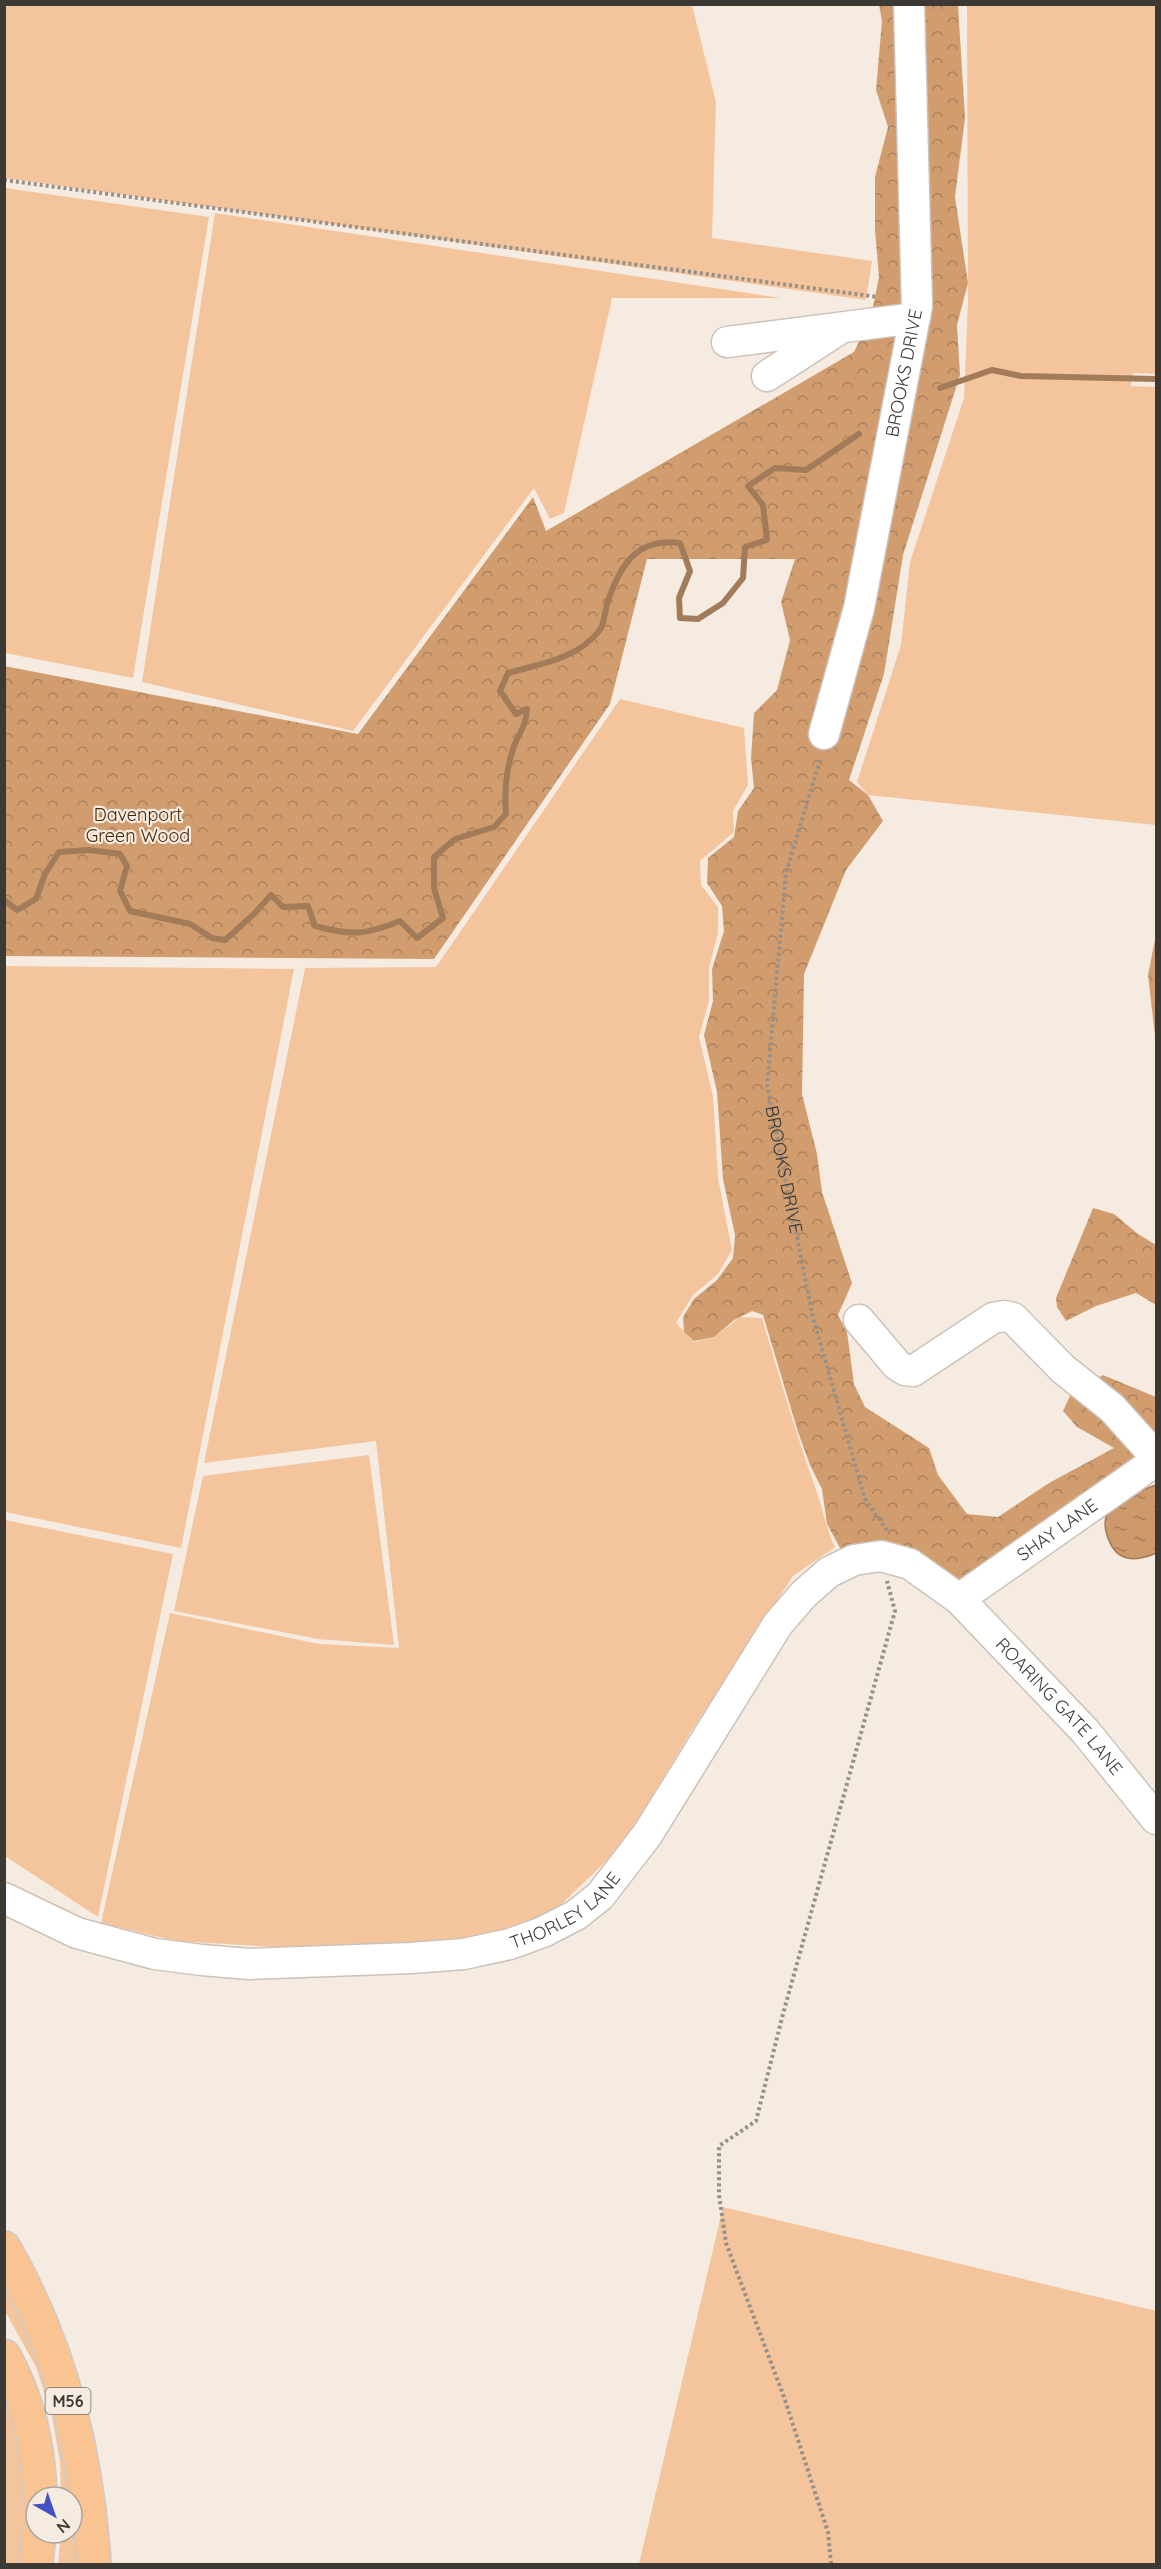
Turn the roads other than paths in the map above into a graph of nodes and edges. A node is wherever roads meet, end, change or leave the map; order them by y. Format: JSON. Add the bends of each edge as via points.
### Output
{"nodes":[{"id":1,"x":909,"y":4,"type":"edge"},
{"id":2,"x":916,"y":310,"type":"junction"},
{"id":3,"x":843,"y":327,"type":"junction"},
{"id":4,"x":728,"y":342,"type":"dead end"},
{"id":5,"x":767,"y":376,"type":"dead end"},
{"id":6,"x":822,"y":747,"type":"road end"},
{"id":7,"x":859,"y":1320,"type":"dead end"},
{"id":8,"x":1156,"y":1459,"type":"edge"},
{"id":9,"x":959,"y":1599,"type":"junction"},
{"id":10,"x":1156,"y":1819,"type":"edge"},
{"id":11,"x":4,"y":1898,"type":"edge"},
{"id":12,"x":4,"y":2248,"type":"edge"},
{"id":13,"x":4,"y":2356,"type":"edge"},
{"id":14,"x":39,"y":2485,"type":"edge"},
{"id":15,"x":38,"y":2545,"type":"edge"},
{"id":16,"x":36,"y":2565,"type":"edge"},
{"id":17,"x":94,"y":2565,"type":"edge"}],
"edges":[{"from":1,"to":2,"type":"street","name":"BROOKS DRIVE"},
{"from":2,"to":3,"type":"street"},
{"from":2,"to":6,"type":"street","name":"BROOKS DRIVE","via":[[858,608]]},
{"from":3,"to":4,"type":"street"},
{"from":3,"to":5,"type":"street"},
{"from":7,"to":8,"type":"street","via":[[897,1365],[913,1371],[993,1318],[1013,1318],[1063,1369],[1112,1408]]},
{"from":8,"to":9,"type":"street","name":"SHAY LANE"},
{"from":9,"to":10,"type":"street","name":"ROARING GATE LANE","via":[[1085,1731]]},
{"from":9,"to":11,"type":"street","name":"THORLEY LANE","via":[[910,1564],[881,1556],[854,1560],[829,1572],[778,1624],[647,1835],[600,1896],[576,1915],[510,1944],[411,1958],[249,1964],[155,1954],[77,1933]]},
{"from":12,"to":17,"type":"highway","number":"M56","via":[[45,2329],[63,2380],[87,2492]]},
{"from":13,"to":14,"type":"highway","number":"M56","via":[[24,2402],[34,2439]]},
{"from":15,"to":16,"type":"highway"}]}
